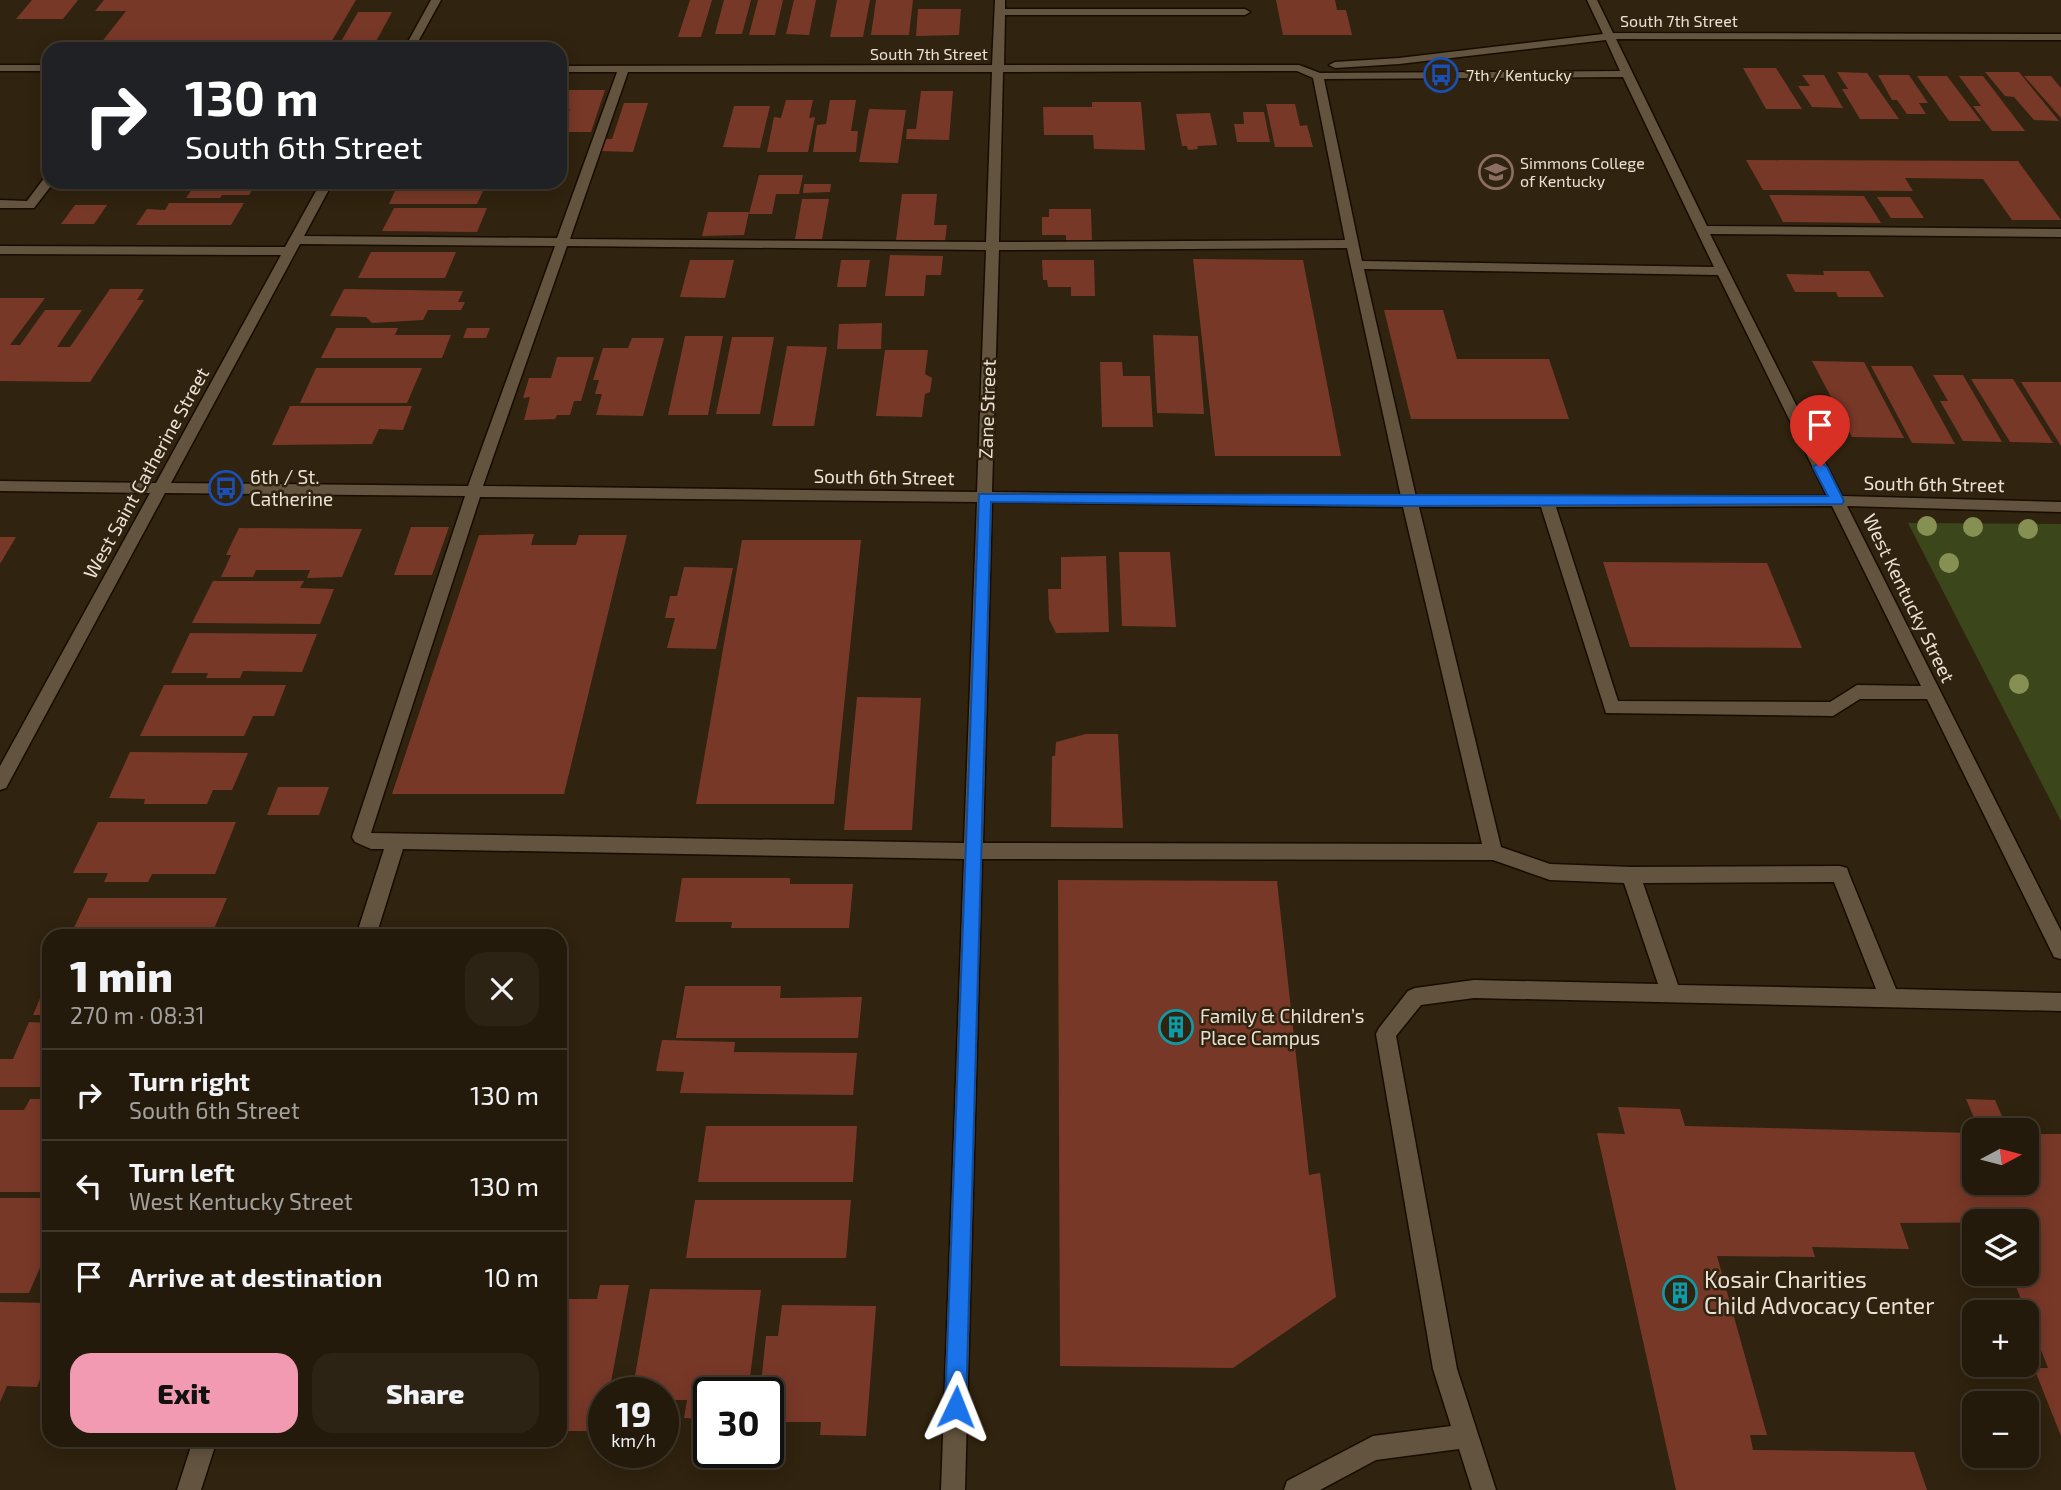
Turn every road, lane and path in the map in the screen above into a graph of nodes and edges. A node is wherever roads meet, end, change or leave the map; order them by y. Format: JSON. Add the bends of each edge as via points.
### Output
{"nodes":[{"id":1,"x":436,"y":0,"type":"edge"},
{"id":2,"x":1592,"y":0,"type":"edge"},
{"id":3,"x":1000,"y":6,"type":"edge"},
{"id":4,"x":1245,"y":12,"type":"dead end"},
{"id":5,"x":1610,"y":36,"type":"junction"},
{"id":6,"x":2061,"y":37,"type":"edge"},
{"id":7,"x":413,"y":42,"type":"edge"},
{"id":8,"x":0,"y":68,"type":"edge"},
{"id":9,"x":42,"y":68,"type":"edge"},
{"id":10,"x":1298,"y":68,"type":"junction"},
{"id":11,"x":567,"y":69,"type":"edge"},
{"id":12,"x":624,"y":69,"type":"junction"},
{"id":13,"x":998,"y":69,"type":"junction"},
{"id":14,"x":1628,"y":74,"type":"junction"},
{"id":15,"x":1318,"y":76,"type":"junction"},
{"id":16,"x":42,"y":189,"type":"edge"},
{"id":17,"x":323,"y":189,"type":"edge"},
{"id":18,"x":0,"y":204,"type":"edge"},
{"id":19,"x":1702,"y":230,"type":"junction"},
{"id":20,"x":2061,"y":233,"type":"edge"},
{"id":21,"x":564,"y":242,"type":"junction"},
{"id":22,"x":1351,"y":244,"type":"junction"},
{"id":23,"x":292,"y":246,"type":"junction"},
{"id":24,"x":992,"y":246,"type":"junction"},
{"id":25,"x":0,"y":250,"type":"edge"},
{"id":26,"x":1356,"y":265,"type":"junction"},
{"id":27,"x":1723,"y":271,"type":"junction"},
{"id":28,"x":0,"y":486,"type":"edge"},
{"id":29,"x":159,"y":488,"type":"junction"},
{"id":30,"x":474,"y":491,"type":"junction"},
{"id":31,"x":984,"y":497,"type":"junction"},
{"id":32,"x":1837,"y":501,"type":"junction"},
{"id":33,"x":1409,"y":502,"type":"junction"},
{"id":34,"x":1548,"y":502,"type":"junction"},
{"id":35,"x":2061,"y":506,"type":"edge"},
{"id":36,"x":1933,"y":693,"type":"junction"},
{"id":37,"x":0,"y":783,"type":"edge"},
{"id":38,"x":396,"y":841,"type":"junction"},
{"id":39,"x":973,"y":851,"type":"junction"},
{"id":40,"x":1493,"y":852,"type":"junction"},
{"id":41,"x":1631,"y":875,"type":"junction"},
{"id":42,"x":368,"y":929,"type":"edge"},
{"id":43,"x":2061,"y":951,"type":"edge"},
{"id":44,"x":1671,"y":993,"type":"junction"},
{"id":45,"x":1890,"y":998,"type":"junction"},
{"id":46,"x":2061,"y":1002,"type":"edge"},
{"id":47,"x":1466,"y":1436,"type":"junction"},
{"id":48,"x":203,"y":1447,"type":"edge"},
{"id":49,"x":189,"y":1490,"type":"edge"},
{"id":50,"x":953,"y":1490,"type":"edge"},
{"id":51,"x":1296,"y":1490,"type":"edge"},
{"id":52,"x":1484,"y":1490,"type":"edge"}],
"edges":[{"from":1,"to":7,"type":"street"},
{"from":2,"to":5,"type":"street","name":"West Kentucky Street"},
{"from":3,"to":4,"type":"street"},
{"from":3,"to":13,"type":"street","name":"Zane Street"},
{"from":5,"to":6,"type":"street","name":"South 7th Street"},
{"from":5,"to":10,"type":"street","name":"South 7th Street"},
{"from":5,"to":14,"type":"street","name":"West Kentucky Street"},
{"from":8,"to":9,"type":"street"},
{"from":10,"to":13,"type":"street","name":"South 7th Street"},
{"from":10,"to":15,"type":"street","name":"South 7th Street"},
{"from":11,"to":12,"type":"street","name":"South 7th Street"},
{"from":12,"to":13,"type":"street","name":"South 7th Street"},
{"from":12,"to":21,"type":"street"},
{"from":13,"to":24,"type":"street","name":"Zane Street"},
{"from":14,"to":15,"type":"street","name":"South 7th Street"},
{"from":14,"to":19,"type":"street","name":"West Kentucky Street"},
{"from":15,"to":22,"type":"street"},
{"from":16,"to":18,"type":"street","via":[[30,205]]},
{"from":17,"to":23,"type":"street","name":"West Saint Catherine Street"},
{"from":19,"to":20,"type":"street"},
{"from":19,"to":27,"type":"street","name":"West Kentucky Street"},
{"from":21,"to":23,"type":"street"},
{"from":21,"to":24,"type":"street"},
{"from":21,"to":30,"type":"street"},
{"from":22,"to":24,"type":"street"},
{"from":22,"to":26,"type":"street"},
{"from":23,"to":25,"type":"street"},
{"from":23,"to":29,"type":"street","name":"West Saint Catherine Street"},
{"from":24,"to":31,"type":"street","name":"Zane Street"},
{"from":26,"to":27,"type":"street"},
{"from":26,"to":33,"type":"street"},
{"from":27,"to":32,"type":"street","name":"West Kentucky Street"},
{"from":28,"to":29,"type":"street","name":"South 6th Street"},
{"from":29,"to":30,"type":"street","name":"South 6th Street"},
{"from":29,"to":37,"type":"street","name":"West Saint Catherine Street"},
{"from":30,"to":31,"type":"street","name":"South 6th Street"},
{"from":30,"to":38,"type":"street","via":[[361,837]]},
{"from":31,"to":33,"type":"street","name":"South 6th Street"},
{"from":31,"to":39,"type":"street","name":"Zane Street"},
{"from":32,"to":34,"type":"street","name":"South 6th Street"},
{"from":32,"to":35,"type":"street","name":"South 6th Street"},
{"from":32,"to":36,"type":"street","name":"West Kentucky Street"},
{"from":33,"to":34,"type":"street","name":"South 6th Street"},
{"from":33,"to":40,"type":"street"},
{"from":34,"to":36,"type":"street","via":[[1612,708],[1833,709],[1857,692]]},
{"from":36,"to":43,"type":"street","name":"West Kentucky Street"},
{"from":38,"to":39,"type":"street"},
{"from":38,"to":42,"type":"street"},
{"from":39,"to":40,"type":"street"},
{"from":39,"to":50,"type":"street","name":"Zane Street"},
{"from":40,"to":41,"type":"street","via":[[1550,872]]},
{"from":41,"to":44,"type":"street"},
{"from":41,"to":45,"type":"street","via":[[1840,874]]},
{"from":44,"to":45,"type":"street"},
{"from":44,"to":47,"type":"street","via":[[1474,989],[1415,998],[1386,1034],[1445,1369]]},
{"from":45,"to":46,"type":"street"},
{"from":47,"to":51,"type":"street","via":[[1373,1448]]},
{"from":47,"to":52,"type":"street"},
{"from":48,"to":49,"type":"street"}]}
